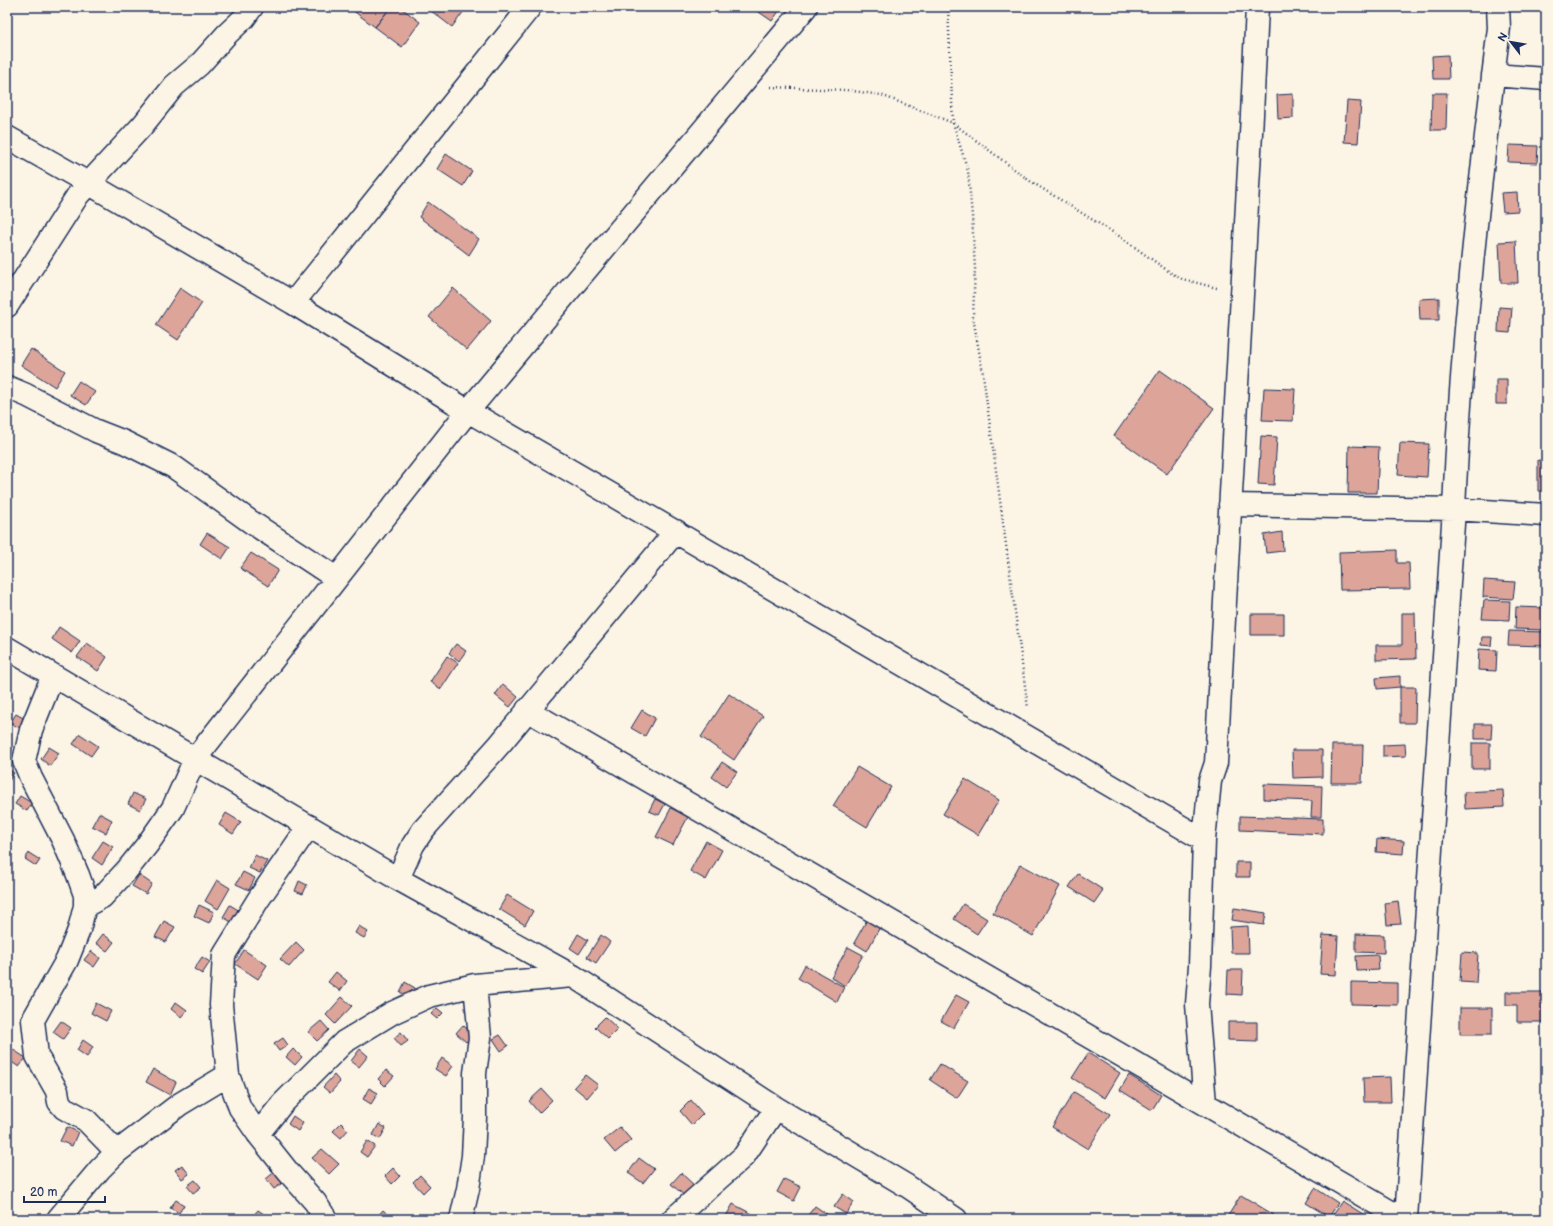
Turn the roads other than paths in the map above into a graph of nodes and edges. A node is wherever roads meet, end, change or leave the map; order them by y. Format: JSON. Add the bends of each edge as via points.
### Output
{"nodes":[{"id":1,"x":252,"y":7,"type":"edge"},
{"id":2,"x":530,"y":7,"type":"edge"},
{"id":3,"x":806,"y":7,"type":"edge"},
{"id":4,"x":1257,"y":7,"type":"edge"},
{"id":5,"x":1498,"y":7,"type":"edge"},
{"id":6,"x":1493,"y":75,"type":"junction"},
{"id":7,"x":1546,"y":79,"type":"edge"},
{"id":8,"x":7,"y":137,"type":"edge"},
{"id":9,"x":88,"y":183,"type":"junction"},
{"id":10,"x":293,"y":303,"type":"junction"},
{"id":11,"x":7,"y":306,"type":"edge"},
{"id":12,"x":7,"y":387,"type":"edge"},
{"id":13,"x":468,"y":411,"type":"junction"},
{"id":14,"x":1230,"y":505,"type":"junction"},
{"id":15,"x":1454,"y":509,"type":"junction"},
{"id":16,"x":1546,"y":515,"type":"edge"},
{"id":17,"x":676,"y":531,"type":"junction"},
{"id":18,"x":336,"y":578,"type":"junction"},
{"id":19,"x":7,"y":648,"type":"edge"},
{"id":20,"x":52,"y":675,"type":"junction"},
{"id":21,"x":527,"y":710,"type":"junction"},
{"id":22,"x":195,"y":759,"type":"junction"},
{"id":23,"x":309,"y":826,"type":"junction"},
{"id":24,"x":1204,"y":840,"type":"junction"},
{"id":25,"x":398,"y":879,"type":"junction"},
{"id":26,"x":85,"y":906,"type":"junction"},
{"id":27,"x":573,"y":976,"type":"junction"},
{"id":28,"x":475,"y":985,"type":"junction"},
{"id":29,"x":228,"y":1075,"type":"junction"},
{"id":30,"x":1204,"y":1104,"type":"junction"},
{"id":31,"x":776,"y":1108,"type":"junction"},
{"id":32,"x":258,"y":1134,"type":"junction"},
{"id":33,"x":117,"y":1152,"type":"junction"},
{"id":34,"x":58,"y":1219,"type":"edge"},
{"id":35,"x":326,"y":1219,"type":"edge"},
{"id":36,"x":461,"y":1219,"type":"edge"},
{"id":37,"x":673,"y":1219,"type":"edge"},
{"id":38,"x":956,"y":1219,"type":"edge"},
{"id":39,"x":1403,"y":1219,"type":"edge"},
{"id":40,"x":1406,"y":1219,"type":"edge"}],
"edges":[{"from":1,"to":9,"type":"street","via":[[200,64],[174,86],[142,126]]},
{"from":2,"to":10,"type":"street"},
{"from":3,"to":13,"type":"street"},
{"from":4,"to":14,"type":"street"},
{"from":5,"to":6,"type":"street","via":[[1499,28]]},
{"from":6,"to":7,"type":"street"},
{"from":6,"to":15,"type":"street","via":[[1456,447]]},
{"from":8,"to":9,"type":"street"},
{"from":9,"to":10,"type":"street"},
{"from":9,"to":11,"type":"street","via":[[69,208]]},
{"from":10,"to":13,"type":"street"},
{"from":12,"to":18,"type":"street","via":[[174,467]]},
{"from":13,"to":17,"type":"street"},
{"from":13,"to":18,"type":"street"},
{"from":14,"to":15,"type":"street"},
{"from":14,"to":24,"type":"street","via":[[1216,763],[1210,781]]},
{"from":15,"to":16,"type":"street"},
{"from":15,"to":40,"type":"street"},
{"from":17,"to":21,"type":"street"},
{"from":17,"to":24,"type":"street"},
{"from":18,"to":22,"type":"street"},
{"from":19,"to":20,"type":"street"},
{"from":20,"to":22,"type":"street"},
{"from":20,"to":26,"type":"street","via":[[30,730],[24,761],[78,875],[85,895]]},
{"from":21,"to":25,"type":"street","via":[[423,830],[413,845]]},
{"from":21,"to":30,"type":"street"},
{"from":22,"to":23,"type":"street"},
{"from":22,"to":26,"type":"street","via":[[172,808],[147,844],[102,897]]},
{"from":23,"to":25,"type":"street"},
{"from":23,"to":29,"type":"street","via":[[224,955],[221,1005]]},
{"from":24,"to":30,"type":"street","via":[[1197,1004]]},
{"from":25,"to":27,"type":"street"},
{"from":26,"to":33,"type":"street","via":[[67,960],[33,1020],[37,1056],[64,1108],[86,1120]]},
{"from":27,"to":28,"type":"street"},
{"from":27,"to":31,"type":"street"},
{"from":28,"to":32,"type":"street","via":[[429,996],[392,1013],[344,1042],[282,1104]]},
{"from":28,"to":36,"type":"street","via":[[480,1038],[475,1073],[473,1156]]},
{"from":29,"to":32,"type":"street","via":[[240,1108]]},
{"from":29,"to":33,"type":"street","via":[[180,1104]]},
{"from":30,"to":39,"type":"street"},
{"from":31,"to":37,"type":"street","via":[[744,1156]]},
{"from":31,"to":38,"type":"street","via":[[907,1186]]},
{"from":32,"to":35,"type":"street"},
{"from":33,"to":34,"type":"street"}]}
